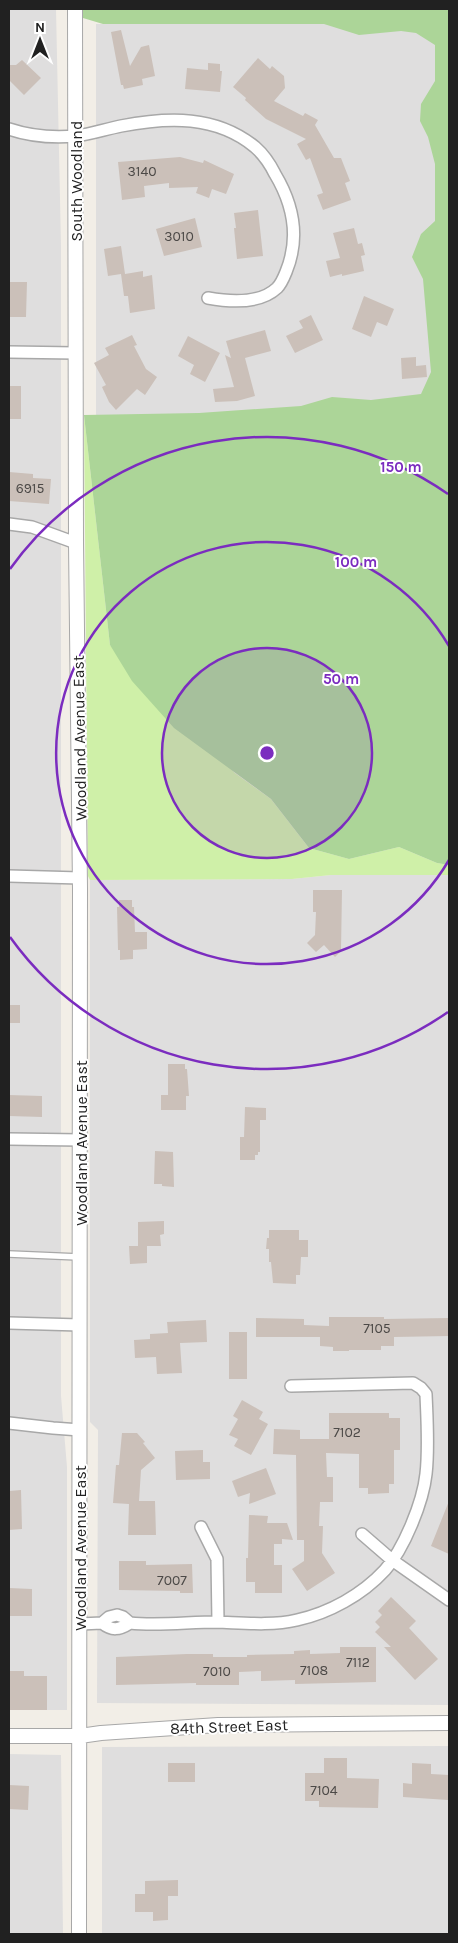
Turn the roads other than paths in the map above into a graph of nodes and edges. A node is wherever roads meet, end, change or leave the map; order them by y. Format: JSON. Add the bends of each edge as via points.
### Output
{"nodes":[{"id":1,"x":75,"y":9,"type":"edge"},
{"id":2,"x":9,"y":129,"type":"edge"},
{"id":3,"x":76,"y":136,"type":"junction"},
{"id":4,"x":208,"y":298,"type":"dead end"},
{"id":5,"x":9,"y":352,"type":"edge"},
{"id":6,"x":75,"y":353,"type":"junction"},
{"id":7,"x":9,"y":524,"type":"edge"},
{"id":8,"x":76,"y":544,"type":"junction"},
{"id":9,"x":9,"y":876,"type":"edge"},
{"id":10,"x":80,"y":878,"type":"junction"},
{"id":11,"x":9,"y":1139,"type":"edge"},
{"id":12,"x":80,"y":1140,"type":"junction"},
{"id":13,"x":9,"y":1254,"type":"edge"},
{"id":14,"x":80,"y":1257,"type":"junction"},
{"id":15,"x":9,"y":1323,"type":"edge"},
{"id":16,"x":80,"y":1325,"type":"junction"},
{"id":17,"x":291,"y":1386,"type":"dead end"},
{"id":18,"x":9,"y":1423,"type":"edge"},
{"id":19,"x":80,"y":1430,"type":"junction"},
{"id":20,"x":200,"y":1527,"type":"dead end"},
{"id":21,"x":362,"y":1534,"type":"dead end"},
{"id":22,"x":392,"y":1560,"type":"junction"},
{"id":23,"x":449,"y":1600,"type":"edge"},
{"id":24,"x":218,"y":1622,"type":"junction"},
{"id":25,"x":80,"y":1624,"type":"junction"},
{"id":26,"x":449,"y":1723,"type":"edge"},
{"id":27,"x":9,"y":1736,"type":"edge"},
{"id":28,"x":80,"y":1736,"type":"junction"},
{"id":29,"x":79,"y":1934,"type":"edge"}],
"edges":[{"from":1,"to":3,"type":"street","name":"South Woodland"},
{"from":2,"to":3,"type":"street","via":[[41,136]]},
{"from":3,"to":4,"type":"street","via":[[141,123],[188,119],[221,127],[256,148],[268,162],[286,193],[292,212],[294,246],[285,275],[278,287],[257,298],[224,301]]},
{"from":3,"to":6,"type":"street","name":"South Woodland"},
{"from":5,"to":6,"type":"street"},
{"from":6,"to":8,"type":"street","name":"Woodland Avenue East"},
{"from":7,"to":8,"type":"street","via":[[32,527]]},
{"from":8,"to":10,"type":"street","name":"Woodland Avenue East"},
{"from":9,"to":10,"type":"street"},
{"from":10,"to":12,"type":"street","name":"Woodland Avenue East"},
{"from":11,"to":12,"type":"street"},
{"from":12,"to":14,"type":"street","name":"Woodland Avenue East"},
{"from":13,"to":14,"type":"lane"},
{"from":14,"to":16,"type":"street","name":"Woodland Avenue East"},
{"from":15,"to":16,"type":"street"},
{"from":16,"to":19,"type":"street","name":"Woodland Avenue East"},
{"from":17,"to":22,"type":"street","via":[[414,1383],[426,1394],[426,1473],[417,1514]]},
{"from":18,"to":19,"type":"street"},
{"from":19,"to":25,"type":"street","name":"Woodland Avenue East"},
{"from":20,"to":24,"type":"street","via":[[217,1559]]},
{"from":21,"to":22,"type":"street"},
{"from":22,"to":23,"type":"street"},
{"from":22,"to":24,"type":"street","via":[[385,1570],[346,1601],[314,1615],[281,1623]]},
{"from":24,"to":25,"type":"street","via":[[130,1623],[117,1615],[102,1623]]},
{"from":25,"to":28,"type":"street","name":"Woodland Avenue East"},
{"from":26,"to":28,"type":"street","name":"84th Street East","via":[[218,1725]]},
{"from":27,"to":28,"type":"street","name":"84th Street East"},
{"from":28,"to":29,"type":"street","name":"Woodland Avenue East"}]}
